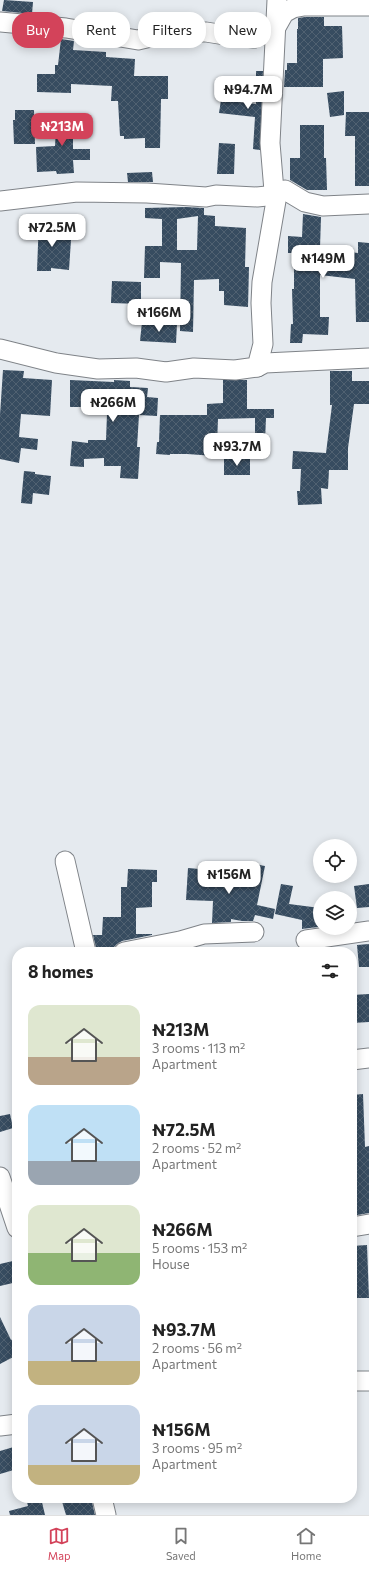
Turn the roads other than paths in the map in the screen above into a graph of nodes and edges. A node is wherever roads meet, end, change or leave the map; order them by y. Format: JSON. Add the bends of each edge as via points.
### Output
{"nodes":[{"id":1,"x":277,"y":0,"type":"edge"},
{"id":2,"x":369,"y":6,"type":"edge"},
{"id":3,"x":0,"y":22,"type":"edge"},
{"id":4,"x":275,"y":28,"type":"junction"},
{"id":5,"x":277,"y":192,"type":"junction"},
{"id":6,"x":0,"y":201,"type":"edge"},
{"id":7,"x":369,"y":204,"type":"edge"},
{"id":8,"x":0,"y":350,"type":"edge"},
{"id":9,"x":369,"y":358,"type":"edge"},
{"id":10,"x":257,"y":367,"type":"junction"},
{"id":11,"x":65,"y":861,"type":"dead end"},
{"id":12,"x":369,"y":931,"type":"edge"},
{"id":13,"x":254,"y":932,"type":"dead end"},
{"id":14,"x":306,"y":940,"type":"dead end"},
{"id":15,"x":85,"y":947,"type":"edge"},
{"id":16,"x":149,"y":947,"type":"edge"},
{"id":17,"x":369,"y":1058,"type":"edge"},
{"id":18,"x":357,"y":1059,"type":"edge"},
{"id":19,"x":0,"y":1177,"type":"edge"},
{"id":20,"x":12,"y":1213,"type":"edge"},
{"id":21,"x":369,"y":1224,"type":"edge"},
{"id":22,"x":357,"y":1226,"type":"edge"},
{"id":23,"x":369,"y":1380,"type":"edge"},
{"id":24,"x":357,"y":1381,"type":"edge"},
{"id":25,"x":12,"y":1425,"type":"edge"},
{"id":26,"x":0,"y":1426,"type":"edge"},
{"id":27,"x":103,"y":1503,"type":"edge"},
{"id":28,"x":106,"y":1515,"type":"edge"}],
"edges":[{"from":1,"to":4,"type":"street"},
{"from":2,"to":4,"type":"street","via":[[293,8],[284,13]]},
{"from":3,"to":4,"type":"street","via":[[66,28],[138,40],[168,32],[206,32],[254,38]]},
{"from":4,"to":5,"type":"street","via":[[270,144]]},
{"from":5,"to":6,"type":"street","via":[[257,197],[206,197],[77,192]]},
{"from":5,"to":7,"type":"street","via":[[285,190],[305,202],[323,206]]},
{"from":5,"to":10,"type":"street","via":[[262,282],[263,344]]},
{"from":8,"to":10,"type":"street","via":[[56,363],[98,369],[136,368],[166,372],[194,368],[235,370]]},
{"from":9,"to":10,"type":"street","via":[[265,363]]},
{"from":11,"to":15,"type":"street"},
{"from":12,"to":14,"type":"street"},
{"from":13,"to":16,"type":"street","via":[[204,934]]},
{"from":17,"to":18,"type":"street"},
{"from":19,"to":20,"type":"street"},
{"from":21,"to":22,"type":"street"},
{"from":23,"to":24,"type":"street"},
{"from":25,"to":26,"type":"street"},
{"from":27,"to":28,"type":"street"}]}
